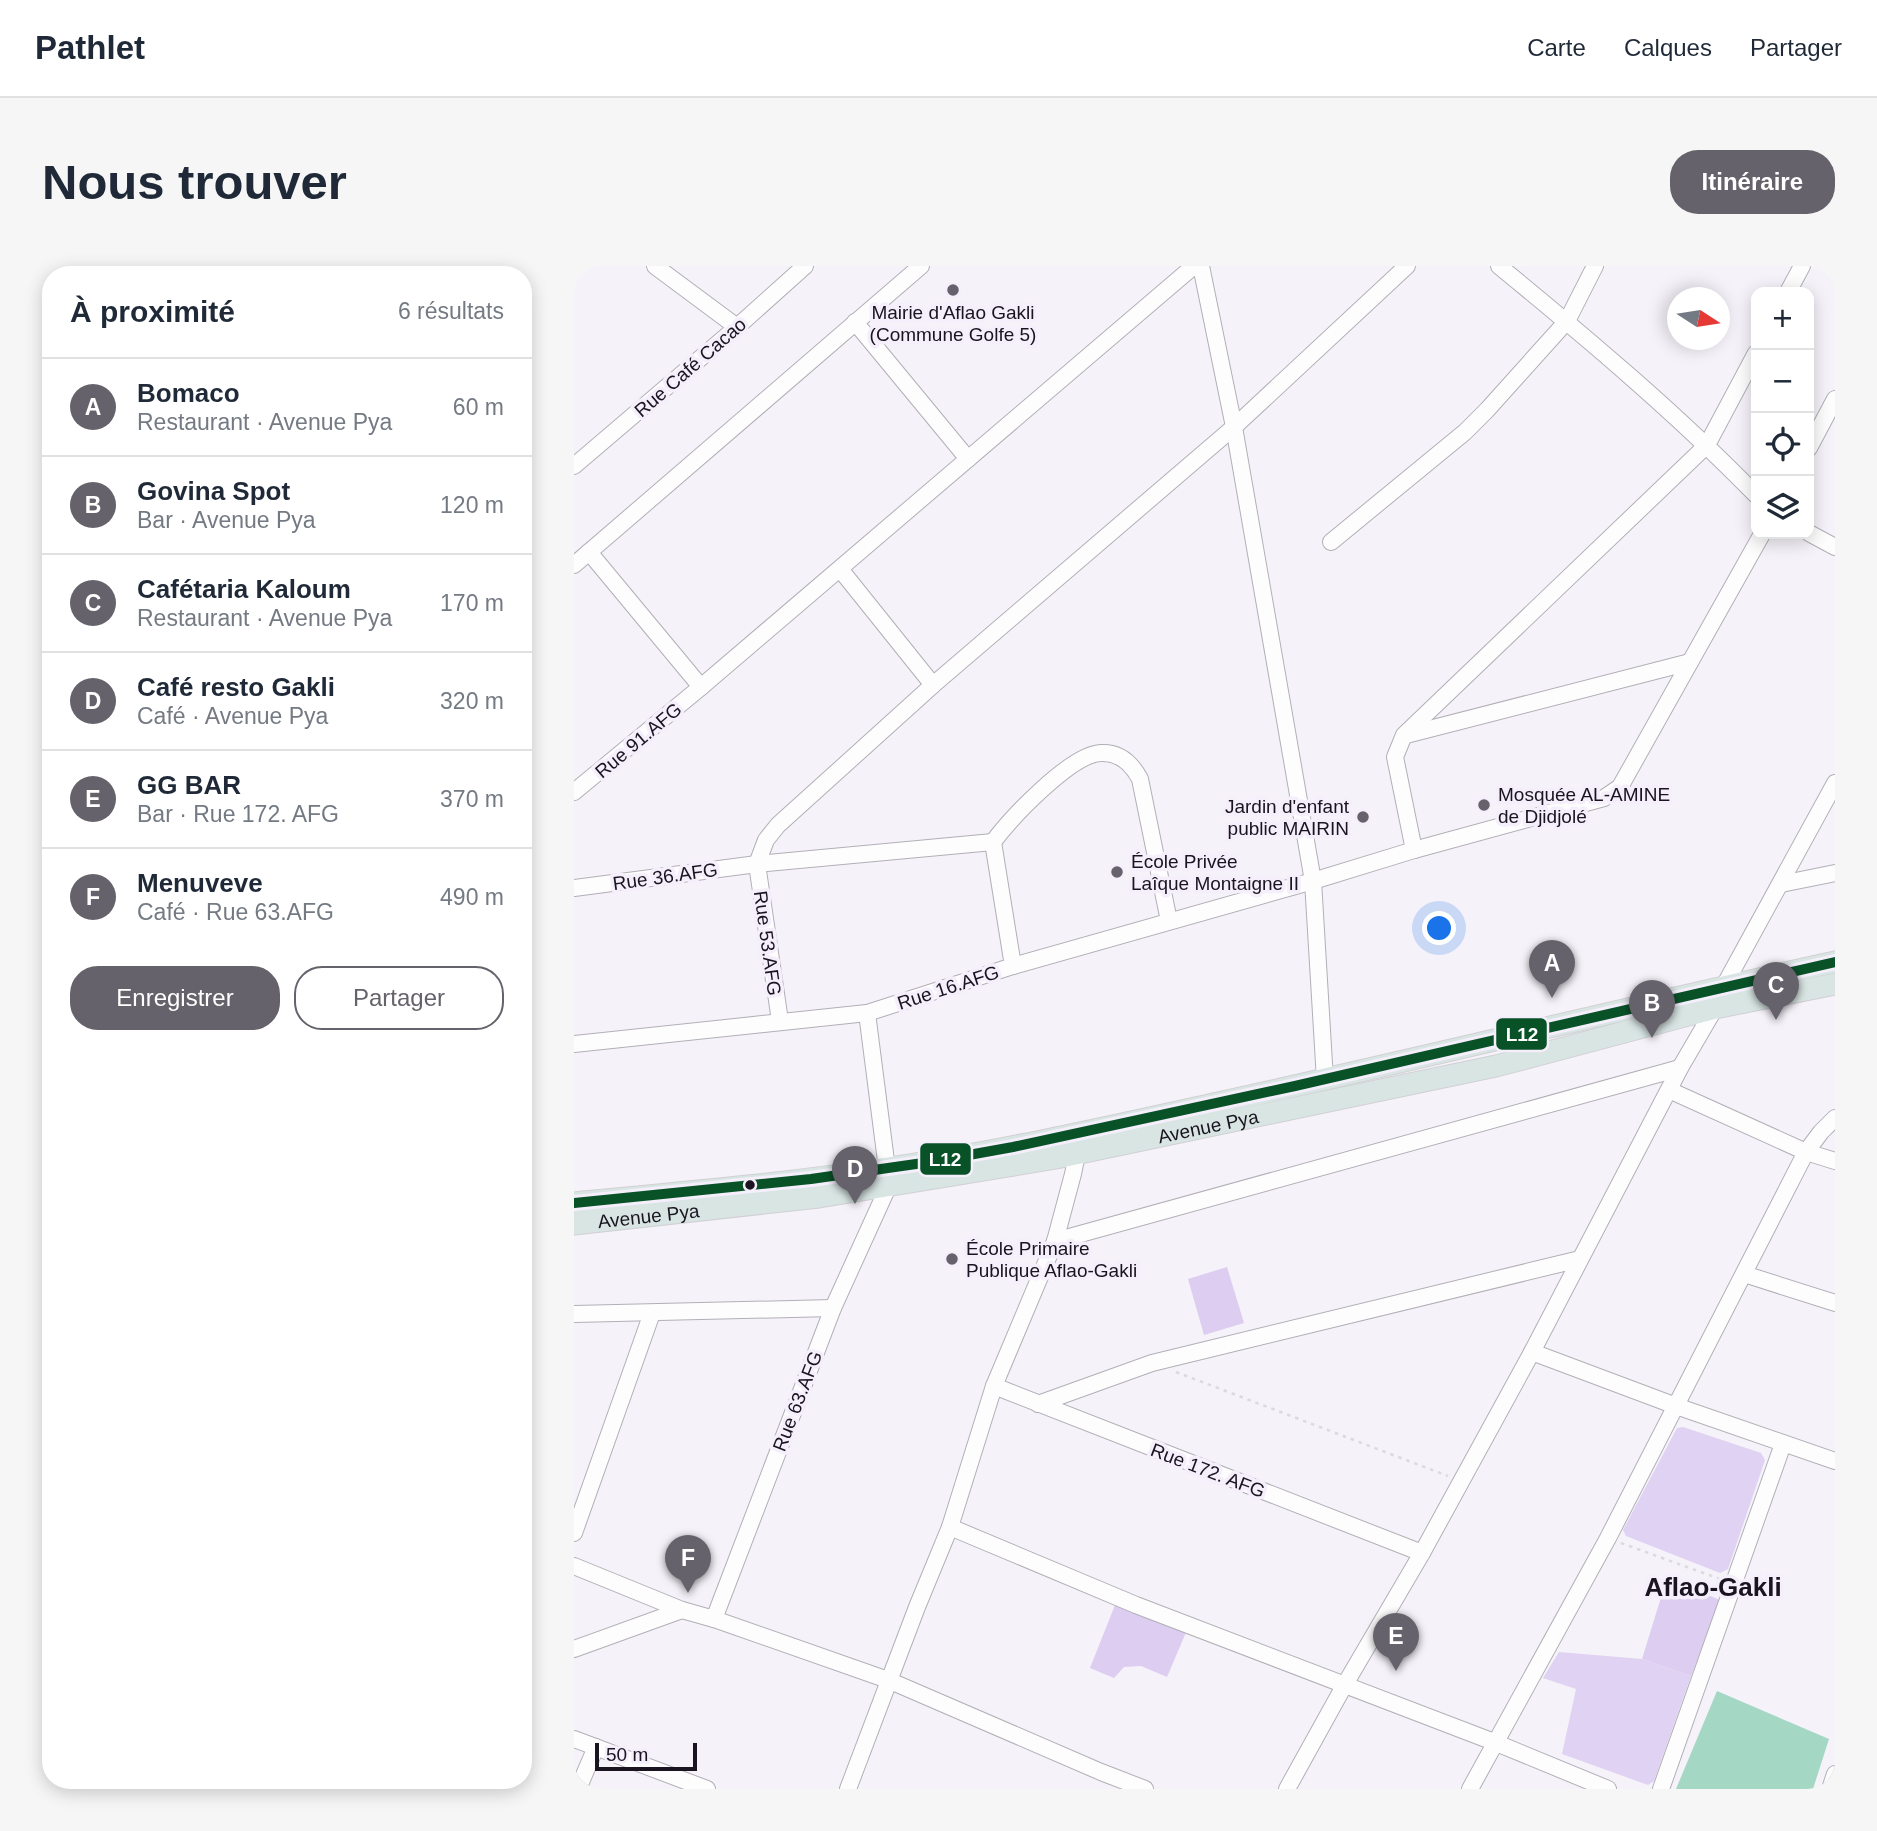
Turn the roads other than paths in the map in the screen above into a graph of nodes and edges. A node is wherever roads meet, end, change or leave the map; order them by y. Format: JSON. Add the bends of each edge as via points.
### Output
{"nodes":[{"id":1,"x":655,"y":266,"type":"edge"},
{"id":2,"x":805,"y":266,"type":"edge"},
{"id":3,"x":921,"y":266,"type":"edge"},
{"id":4,"x":1194,"y":266,"type":"edge"},
{"id":5,"x":1201,"y":266,"type":"edge"},
{"id":6,"x":1407,"y":266,"type":"edge"},
{"id":7,"x":1499,"y":266,"type":"edge"},
{"id":8,"x":1595,"y":266,"type":"edge"},
{"id":9,"x":1802,"y":266,"type":"edge"},
{"id":10,"x":1791,"y":287,"type":"edge"},
{"id":11,"x":1567,"y":321,"type":"junction"},
{"id":12,"x":855,"y":323,"type":"junction"},
{"id":13,"x":737,"y":327,"type":"junction"},
{"id":14,"x":1751,"y":362,"type":"edge"},
{"id":15,"x":1835,"y":399,"type":"edge"},
{"id":16,"x":1234,"y":427,"type":"junction"},
{"id":17,"x":1814,"y":439,"type":"edge"},
{"id":18,"x":1707,"y":445,"type":"junction"},
{"id":19,"x":968,"y":460,"type":"junction"},
{"id":20,"x":574,"y":466,"type":"edge"},
{"id":21,"x":1751,"y":490,"type":"edge"},
{"id":22,"x":1814,"y":536,"type":"edge"},
{"id":23,"x":1759,"y":539,"type":"edge"},
{"id":24,"x":1331,"y":542,"type":"dead end"},
{"id":25,"x":1835,"y":547,"type":"edge"},
{"id":26,"x":589,"y":552,"type":"junction"},
{"id":27,"x":574,"y":565,"type":"edge"},
{"id":28,"x":840,"y":569,"type":"junction"},
{"id":29,"x":1690,"y":662,"type":"junction"},
{"id":30,"x":933,"y":685,"type":"junction"},
{"id":31,"x":701,"y":687,"type":"junction"},
{"id":32,"x":1404,"y":735,"type":"junction"},
{"id":33,"x":1835,"y":783,"type":"edge"},
{"id":34,"x":574,"y":792,"type":"edge"},
{"id":35,"x":993,"y":842,"type":"junction"},
{"id":36,"x":1414,"y":850,"type":"junction"},
{"id":37,"x":757,"y":864,"type":"junction"},
{"id":38,"x":1835,"y":873,"type":"edge"},
{"id":39,"x":1313,"y":881,"type":"junction"},
{"id":40,"x":1781,"y":884,"type":"junction"},
{"id":41,"x":574,"y":888,"type":"edge"},
{"id":42,"x":1169,"y":921,"type":"junction"},
{"id":43,"x":1835,"y":962,"type":"edge"},
{"id":44,"x":1013,"y":966,"type":"junction"},
{"id":45,"x":1835,"y":984,"type":"edge"},
{"id":46,"x":1724,"y":986,"type":"junction"},
{"id":47,"x":1715,"y":1008,"type":"junction"},
{"id":48,"x":867,"y":1013,"type":"junction"},
{"id":49,"x":780,"y":1021,"type":"junction"},
{"id":50,"x":574,"y":1044,"type":"edge"},
{"id":51,"x":1680,"y":1068,"type":"junction"},
{"id":52,"x":1325,"y":1080,"type":"junction"},
{"id":53,"x":1668,"y":1090,"type":"junction"},
{"id":54,"x":1835,"y":1118,"type":"edge"},
{"id":55,"x":1075,"y":1144,"type":"junction"},
{"id":56,"x":1806,"y":1152,"type":"junction"},
{"id":57,"x":1835,"y":1161,"type":"edge"},
{"id":58,"x":887,"y":1178,"type":"junction"},
{"id":59,"x":574,"y":1203,"type":"edge"},
{"id":60,"x":574,"y":1224,"type":"edge"},
{"id":61,"x":1055,"y":1241,"type":"junction"},
{"id":62,"x":1580,"y":1259,"type":"junction"},
{"id":63,"x":1744,"y":1274,"type":"junction"},
{"id":64,"x":1835,"y":1303,"type":"edge"},
{"id":65,"x":833,"y":1308,"type":"junction"},
{"id":66,"x":652,"y":1313,"type":"junction"},
{"id":67,"x":574,"y":1314,"type":"edge"},
{"id":68,"x":1532,"y":1352,"type":"junction"},
{"id":69,"x":995,"y":1386,"type":"junction"},
{"id":70,"x":1038,"y":1404,"type":"junction"},
{"id":71,"x":1676,"y":1406,"type":"junction"},
{"id":72,"x":1783,"y":1444,"type":"junction"},
{"id":73,"x":1835,"y":1461,"type":"edge"},
{"id":74,"x":950,"y":1527,"type":"junction"},
{"id":75,"x":574,"y":1533,"type":"edge"},
{"id":76,"x":1422,"y":1553,"type":"junction"},
{"id":77,"x":574,"y":1566,"type":"edge"},
{"id":78,"x":682,"y":1610,"type":"junction"},
{"id":79,"x":714,"y":1619,"type":"junction"},
{"id":80,"x":574,"y":1649,"type":"edge"},
{"id":81,"x":888,"y":1680,"type":"junction"},
{"id":82,"x":1344,"y":1686,"type":"junction"},
{"id":83,"x":574,"y":1739,"type":"edge"},
{"id":84,"x":1494,"y":1742,"type":"junction"},
{"id":85,"x":596,"y":1747,"type":"junction"},
{"id":86,"x":1101,"y":1772,"type":"junction"},
{"id":87,"x":1835,"y":1774,"type":"edge"},
{"id":88,"x":578,"y":1789,"type":"edge"},
{"id":89,"x":706,"y":1789,"type":"edge"},
{"id":90,"x":848,"y":1789,"type":"edge"},
{"id":91,"x":1095,"y":1789,"type":"edge"},
{"id":92,"x":1145,"y":1789,"type":"edge"},
{"id":93,"x":1287,"y":1789,"type":"edge"},
{"id":94,"x":1470,"y":1789,"type":"edge"},
{"id":95,"x":1608,"y":1789,"type":"edge"},
{"id":96,"x":1661,"y":1789,"type":"edge"},
{"id":97,"x":1830,"y":1789,"type":"edge"}],
"edges":[{"from":1,"to":13,"type":"street"},
{"from":2,"to":13,"type":"street","name":"Rue Café Cacao"},
{"from":3,"to":12,"type":"street"},
{"from":4,"to":19,"type":"street","name":"Rue 91.AFG"},
{"from":5,"to":16,"type":"street"},
{"from":6,"to":16,"type":"street"},
{"from":7,"to":11,"type":"street"},
{"from":8,"to":11,"type":"street"},
{"from":9,"to":10,"type":"street"},
{"from":11,"to":18,"type":"street"},
{"from":11,"to":24,"type":"street","via":[[1465,432]]},
{"from":12,"to":19,"type":"street"},
{"from":12,"to":26,"type":"street"},
{"from":13,"to":20,"type":"street","name":"Rue Café Cacao"},
{"from":14,"to":18,"type":"street"},
{"from":15,"to":17,"type":"street"},
{"from":16,"to":30,"type":"street"},
{"from":16,"to":39,"type":"street"},
{"from":18,"to":21,"type":"street"},
{"from":18,"to":32,"type":"street"},
{"from":19,"to":28,"type":"street","name":"Rue 91.AFG"},
{"from":22,"to":25,"type":"street"},
{"from":23,"to":29,"type":"street","name":"Rue 16.AFG"},
{"from":26,"to":27,"type":"street"},
{"from":26,"to":31,"type":"street"},
{"from":28,"to":30,"type":"street"},
{"from":28,"to":31,"type":"street","name":"Rue 91.AFG"},
{"from":29,"to":32,"type":"street"},
{"from":29,"to":36,"type":"street","name":"Rue 16.AFG","via":[[1620,787],[1612,793]]},
{"from":30,"to":37,"type":"street","via":[[778,825]]},
{"from":31,"to":34,"type":"street","name":"Rue 91.AFG"},
{"from":32,"to":36,"type":"street","via":[[1395,757]]},
{"from":33,"to":40,"type":"street"},
{"from":35,"to":37,"type":"street","name":"Rue 36.AFG"},
{"from":35,"to":42,"type":"street","via":[[1010,818],[1089,755],[1113,754],[1125,759],[1140,779]]},
{"from":35,"to":44,"type":"street"},
{"from":36,"to":39,"type":"street","name":"Rue 16.AFG"},
{"from":37,"to":41,"type":"street","name":"Rue 36.AFG"},
{"from":37,"to":49,"type":"street","name":"Rue 53.AFG"},
{"from":38,"to":40,"type":"street"},
{"from":39,"to":42,"type":"street","name":"Rue 16.AFG"},
{"from":39,"to":52,"type":"street"},
{"from":40,"to":46,"type":"street"},
{"from":42,"to":44,"type":"street","name":"Rue 16.AFG"},
{"from":43,"to":46,"type":"main road","name":"Avenue Pya"},
{"from":44,"to":48,"type":"street","name":"Rue 16.AFG"},
{"from":45,"to":47,"type":"main road","name":"Avenue Pya"},
{"from":46,"to":47,"type":"main road"},
{"from":46,"to":52,"type":"main road","name":"Avenue Pya"},
{"from":47,"to":51,"type":"street"},
{"from":47,"to":55,"type":"main road","name":"Avenue Pya","via":[[1496,1066]]},
{"from":48,"to":49,"type":"street","name":"Rue 16.AFG"},
{"from":48,"to":58,"type":"street"},
{"from":49,"to":50,"type":"street","name":"Rue 16.AFG"},
{"from":51,"to":53,"type":"street"},
{"from":51,"to":61,"type":"street"},
{"from":52,"to":55,"type":"main road","name":"Avenue Pya"},
{"from":53,"to":56,"type":"street"},
{"from":53,"to":62,"type":"street"},
{"from":54,"to":56,"type":"street"},
{"from":55,"to":58,"type":"main road","name":"Avenue Pya"},
{"from":55,"to":61,"type":"street"},
{"from":56,"to":57,"type":"street"},
{"from":56,"to":63,"type":"street"},
{"from":58,"to":59,"type":"main road","name":"Avenue Pya"},
{"from":58,"to":60,"type":"main road","name":"Avenue Pya","via":[[784,1202]]},
{"from":58,"to":65,"type":"street","name":"Rue 63.AFG"},
{"from":61,"to":69,"type":"street"},
{"from":62,"to":68,"type":"street"},
{"from":62,"to":70,"type":"street","via":[[1152,1363]]},
{"from":63,"to":64,"type":"street"},
{"from":63,"to":71,"type":"street"},
{"from":65,"to":66,"type":"street"},
{"from":65,"to":79,"type":"street","name":"Rue 63.AFG"},
{"from":66,"to":67,"type":"street"},
{"from":66,"to":75,"type":"street"},
{"from":68,"to":71,"type":"street"},
{"from":68,"to":76,"type":"street"},
{"from":69,"to":70,"type":"street","name":"Rue 172. AFG"},
{"from":69,"to":74,"type":"street"},
{"from":70,"to":76,"type":"street","name":"Rue 172. AFG"},
{"from":71,"to":72,"type":"street"},
{"from":71,"to":84,"type":"street"},
{"from":72,"to":73,"type":"street"},
{"from":72,"to":96,"type":"street"},
{"from":74,"to":81,"type":"street"},
{"from":74,"to":82,"type":"street"},
{"from":76,"to":82,"type":"street"},
{"from":77,"to":78,"type":"street"},
{"from":78,"to":79,"type":"street"},
{"from":78,"to":80,"type":"street"},
{"from":79,"to":81,"type":"street"},
{"from":81,"to":86,"type":"street"},
{"from":81,"to":90,"type":"street"},
{"from":82,"to":84,"type":"street"},
{"from":82,"to":93,"type":"street"},
{"from":83,"to":85,"type":"street"},
{"from":84,"to":94,"type":"street"},
{"from":84,"to":95,"type":"street"},
{"from":85,"to":88,"type":"street"},
{"from":85,"to":89,"type":"street"},
{"from":86,"to":91,"type":"street"},
{"from":86,"to":92,"type":"street"},
{"from":87,"to":97,"type":"street"}]}
